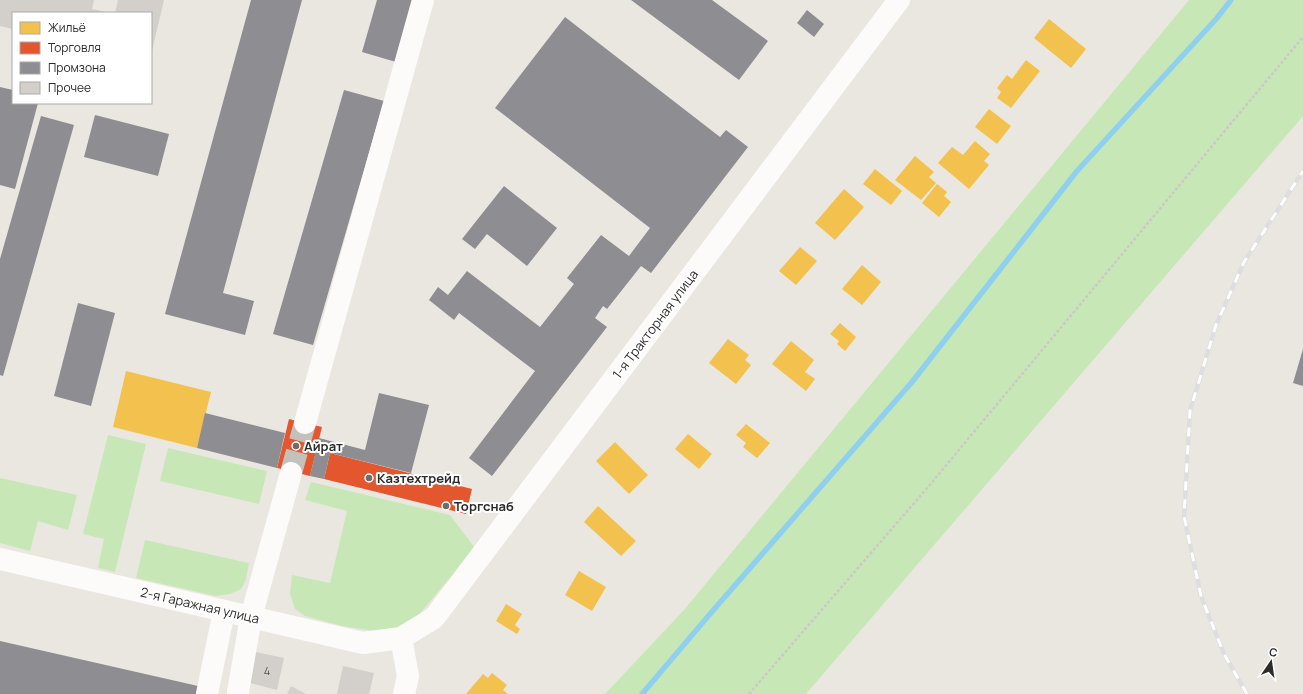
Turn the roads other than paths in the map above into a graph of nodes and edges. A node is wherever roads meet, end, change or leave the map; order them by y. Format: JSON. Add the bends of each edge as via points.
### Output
{"nodes":[{"id":1,"x":423,"y":0,"type":"edge"},
{"id":2,"x":899,"y":0,"type":"edge"},
{"id":3,"x":305,"y":422,"type":"tunnel mouth"},
{"id":4,"x":291,"y":473,"type":"tunnel mouth"},
{"id":5,"x":0,"y":559,"type":"edge"},
{"id":6,"x":224,"y":611,"type":"junction"},
{"id":7,"x":251,"y":617,"type":"junction"},
{"id":8,"x":401,"y":638,"type":"junction"},
{"id":9,"x":238,"y":692,"type":"dead end"},
{"id":10,"x":207,"y":694,"type":"edge"},
{"id":11,"x":404,"y":694,"type":"edge"}],
"edges":[{"from":1,"to":3,"type":"street"},
{"from":2,"to":8,"type":"street","name":"1-я Тракторная улица","via":[[434,618]]},
{"from":4,"to":7,"type":"street"},
{"from":5,"to":6,"type":"street","name":"2-я Гаражная улица"},
{"from":6,"to":7,"type":"street","name":"2-я Гаражная улица"},
{"from":6,"to":10,"type":"street"},
{"from":7,"to":8,"type":"street","name":"2-я Гаражная улица","via":[[363,643]]},
{"from":7,"to":9,"type":"street"},
{"from":8,"to":11,"type":"street","via":[[408,676]]}]}
